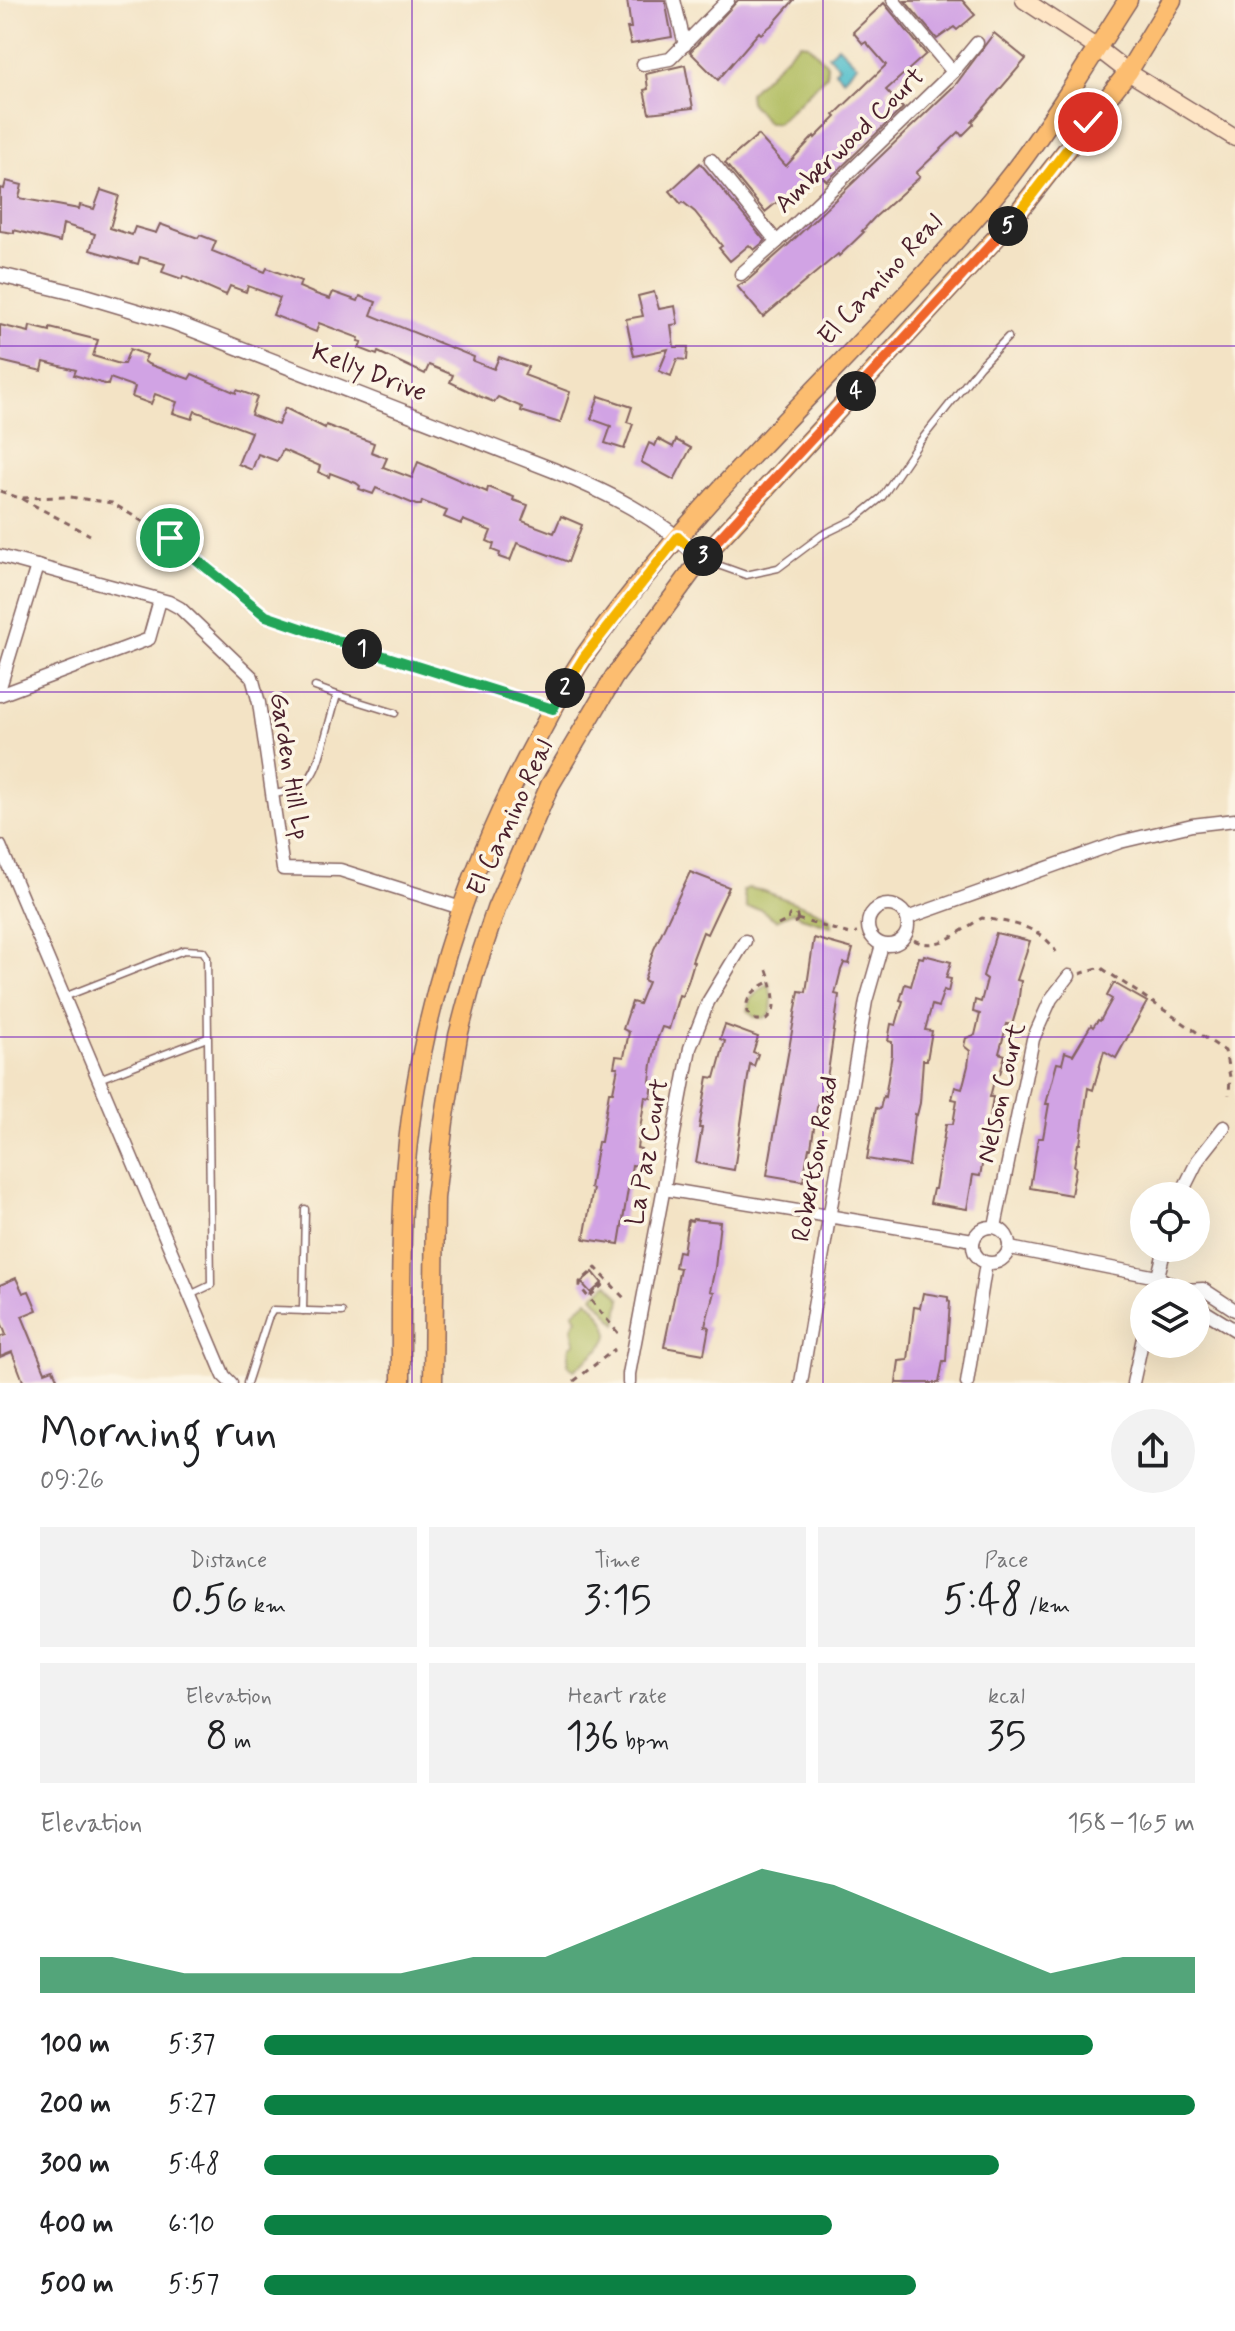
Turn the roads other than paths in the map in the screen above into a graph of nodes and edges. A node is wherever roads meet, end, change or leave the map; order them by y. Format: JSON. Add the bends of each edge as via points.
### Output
{"nodes":[{"id":1,"x":674,"y":0,"type":"edge"},
{"id":2,"x":728,"y":0,"type":"edge"},
{"id":3,"x":893,"y":0,"type":"edge"},
{"id":4,"x":1024,"y":0,"type":"edge"},
{"id":5,"x":1128,"y":0,"type":"edge"},
{"id":6,"x":1172,"y":0,"type":"edge"},
{"id":7,"x":977,"y":43,"type":"dead end"},
{"id":8,"x":685,"y":45,"type":"junction"},
{"id":9,"x":1097,"y":48,"type":"junction"},
{"id":10,"x":643,"y":64,"type":"dead end"},
{"id":11,"x":953,"y":72,"type":"junction"},
{"id":12,"x":1128,"y":72,"type":"junction"},
{"id":13,"x":1235,"y":138,"type":"edge"},
{"id":14,"x":711,"y":160,"type":"dead end"},
{"id":15,"x":777,"y":242,"type":"junction"},
{"id":16,"x":741,"y":274,"type":"dead end"},
{"id":17,"x":0,"y":275,"type":"edge"},
{"id":18,"x":1008,"y":337,"type":"dead end"},
{"id":19,"x":678,"y":537,"type":"junction"},
{"id":20,"x":0,"y":556,"type":"edge"},
{"id":21,"x":701,"y":559,"type":"junction"},
{"id":22,"x":37,"y":566,"type":"junction"},
{"id":23,"x":160,"y":600,"type":"junction"},
{"id":24,"x":0,"y":687,"type":"edge"},
{"id":25,"x":315,"y":687,"type":"dead end"},
{"id":26,"x":0,"y":695,"type":"edge"},
{"id":27,"x":337,"y":695,"type":"junction"},
{"id":28,"x":395,"y":713,"type":"dead end"},
{"id":29,"x":272,"y":794,"type":"junction"},
{"id":30,"x":1235,"y":820,"type":"edge"},
{"id":31,"x":0,"y":846,"type":"edge"},
{"id":32,"x":461,"y":908,"type":"junction"},
{"id":33,"x":907,"y":918,"type":"junction"},
{"id":34,"x":745,"y":941,"type":"dead end"},
{"id":35,"x":882,"y":945,"type":"junction"},
{"id":36,"x":1069,"y":976,"type":"road end"},
{"id":37,"x":64,"y":997,"type":"junction"},
{"id":38,"x":207,"y":1038,"type":"junction"},
{"id":39,"x":99,"y":1079,"type":"junction"},
{"id":40,"x":1224,"y":1127,"type":"dead end"},
{"id":41,"x":1187,"y":1182,"type":"edge"},
{"id":42,"x":664,"y":1189,"type":"junction"},
{"id":43,"x":305,"y":1209,"type":"dead end"},
{"id":44,"x":828,"y":1215,"type":"junction"},
{"id":45,"x":995,"y":1227,"type":"junction"},
{"id":46,"x":973,"y":1240,"type":"junction"},
{"id":47,"x":1010,"y":1248,"type":"junction"},
{"id":48,"x":1161,"y":1262,"type":"edge"},
{"id":49,"x":986,"y":1263,"type":"junction"},
{"id":50,"x":1157,"y":1277,"type":"joint"},
{"id":51,"x":1210,"y":1294,"type":"edge"},
{"id":52,"x":190,"y":1295,"type":"junction"},
{"id":53,"x":1232,"y":1309,"type":"edge"},
{"id":54,"x":303,"y":1311,"type":"junction"},
{"id":55,"x":342,"y":1312,"type":"dead end"},
{"id":56,"x":1210,"y":1315,"type":"edge"},
{"id":57,"x":1220,"y":1321,"type":"junction"},
{"id":58,"x":1235,"y":1330,"type":"edge"},
{"id":59,"x":1138,"y":1358,"type":"edge"},
{"id":60,"x":231,"y":1383,"type":"edge"},
{"id":61,"x":247,"y":1383,"type":"edge"},
{"id":62,"x":401,"y":1383,"type":"edge"},
{"id":63,"x":433,"y":1383,"type":"edge"},
{"id":64,"x":629,"y":1383,"type":"edge"},
{"id":65,"x":801,"y":1383,"type":"edge"},
{"id":66,"x":967,"y":1383,"type":"edge"},
{"id":67,"x":1133,"y":1383,"type":"edge"}],
"edges":[{"from":1,"to":8,"type":"street"},
{"from":2,"to":8,"type":"street"},
{"from":3,"to":11,"type":"street","name":"Amberwood Court"},
{"from":4,"to":9,"type":"main road"},
{"from":5,"to":9,"type":"main road","name":"El Camino Real"},
{"from":6,"to":12,"type":"main road","name":"El Camino Real"},
{"from":7,"to":11,"type":"street","name":"Amberwood Court"},
{"from":8,"to":10,"type":"street","via":[[670,59]]},
{"from":9,"to":12,"type":"main road"},
{"from":9,"to":19,"type":"main road","name":"El Camino Real","via":[[1037,142],[989,202]]},
{"from":11,"to":15,"type":"street","name":"Amberwood Court"},
{"from":12,"to":13,"type":"main road"},
{"from":12,"to":21,"type":"main road","name":"El Camino Real","via":[[1008,225]]},
{"from":14,"to":15,"type":"street","name":"Amberwood Court"},
{"from":15,"to":16,"type":"street","name":"Amberwood Court"},
{"from":17,"to":19,"type":"street","name":"Kelly Drive","via":[[173,322],[600,489]]},
{"from":18,"to":21,"type":"lane","via":[[918,444],[882,497],[855,519],[822,535],[778,568],[746,575]]},
{"from":19,"to":21,"type":"street","name":"Kelly Drive"},
{"from":19,"to":32,"type":"main road","name":"El Camino Real","via":[[584,657],[553,709],[490,832]]},
{"from":20,"to":22,"type":"street","name":"Garden Hill Lp"},
{"from":21,"to":63,"type":"main road","name":"El Camino Real","via":[[614,677],[550,785],[496,909],[474,975],[458,1036],[435,1198]]},
{"from":22,"to":23,"type":"street","name":"Garden Hill Lp"},
{"from":22,"to":24,"type":"street"},
{"from":23,"to":26,"type":"street","via":[[149,639]]},
{"from":23,"to":29,"type":"street","name":"Garden Hill Lp","via":[[180,608],[252,677]]},
{"from":25,"to":27,"type":"lane"},
{"from":27,"to":28,"type":"lane"},
{"from":27,"to":29,"type":"lane","via":[[315,772],[301,787]]},
{"from":29,"to":32,"type":"street","name":"Garden Hill Lp","via":[[283,869],[340,870]]},
{"from":30,"to":33,"type":"street","via":[[1120,842]]},
{"from":31,"to":37,"type":"street"},
{"from":32,"to":62,"type":"main road","name":"El Camino Real","via":[[427,1028],[412,1116],[404,1187]]},
{"from":33,"to":35,"type":"street","via":[[904,938]]},
{"from":33,"to":35,"type":"street","via":[[892,905],[874,910],[868,928]]},
{"from":34,"to":42,"type":"street","name":"La Paz Court","via":[[708,1002],[690,1048]]},
{"from":35,"to":44,"type":"street","name":"Robertson Road","via":[[866,1001]]},
{"from":36,"to":45,"type":"street","name":"Nelson Court","via":[[1051,999],[1033,1039]]},
{"from":37,"to":38,"type":"lane","via":[[184,950],[203,951]]},
{"from":37,"to":39,"type":"street"},
{"from":38,"to":39,"type":"lane"},
{"from":38,"to":52,"type":"lane","via":[[211,1285]]},
{"from":39,"to":52,"type":"street"},
{"from":40,"to":41,"type":"street"},
{"from":42,"to":44,"type":"street"},
{"from":42,"to":64,"type":"street","name":"La Paz Court"},
{"from":43,"to":54,"type":"lane"},
{"from":44,"to":46,"type":"street"},
{"from":44,"to":65,"type":"street","name":"Robertson Road"},
{"from":45,"to":46,"type":"street","via":[[981,1229]]},
{"from":45,"to":47,"type":"street","via":[[1007,1236]]},
{"from":46,"to":49,"type":"street","via":[[976,1256]]},
{"from":47,"to":49,"type":"street","via":[[999,1262]]},
{"from":47,"to":50,"type":"street"},
{"from":48,"to":50,"type":"street"},
{"from":49,"to":66,"type":"street"},
{"from":51,"to":53,"type":"street"},
{"from":52,"to":60,"type":"street"},
{"from":53,"to":57,"type":"street"},
{"from":54,"to":55,"type":"lane"},
{"from":54,"to":61,"type":"lane","via":[[273,1310]]},
{"from":56,"to":57,"type":"street"},
{"from":57,"to":58,"type":"street"},
{"from":59,"to":67,"type":"street"}]}
